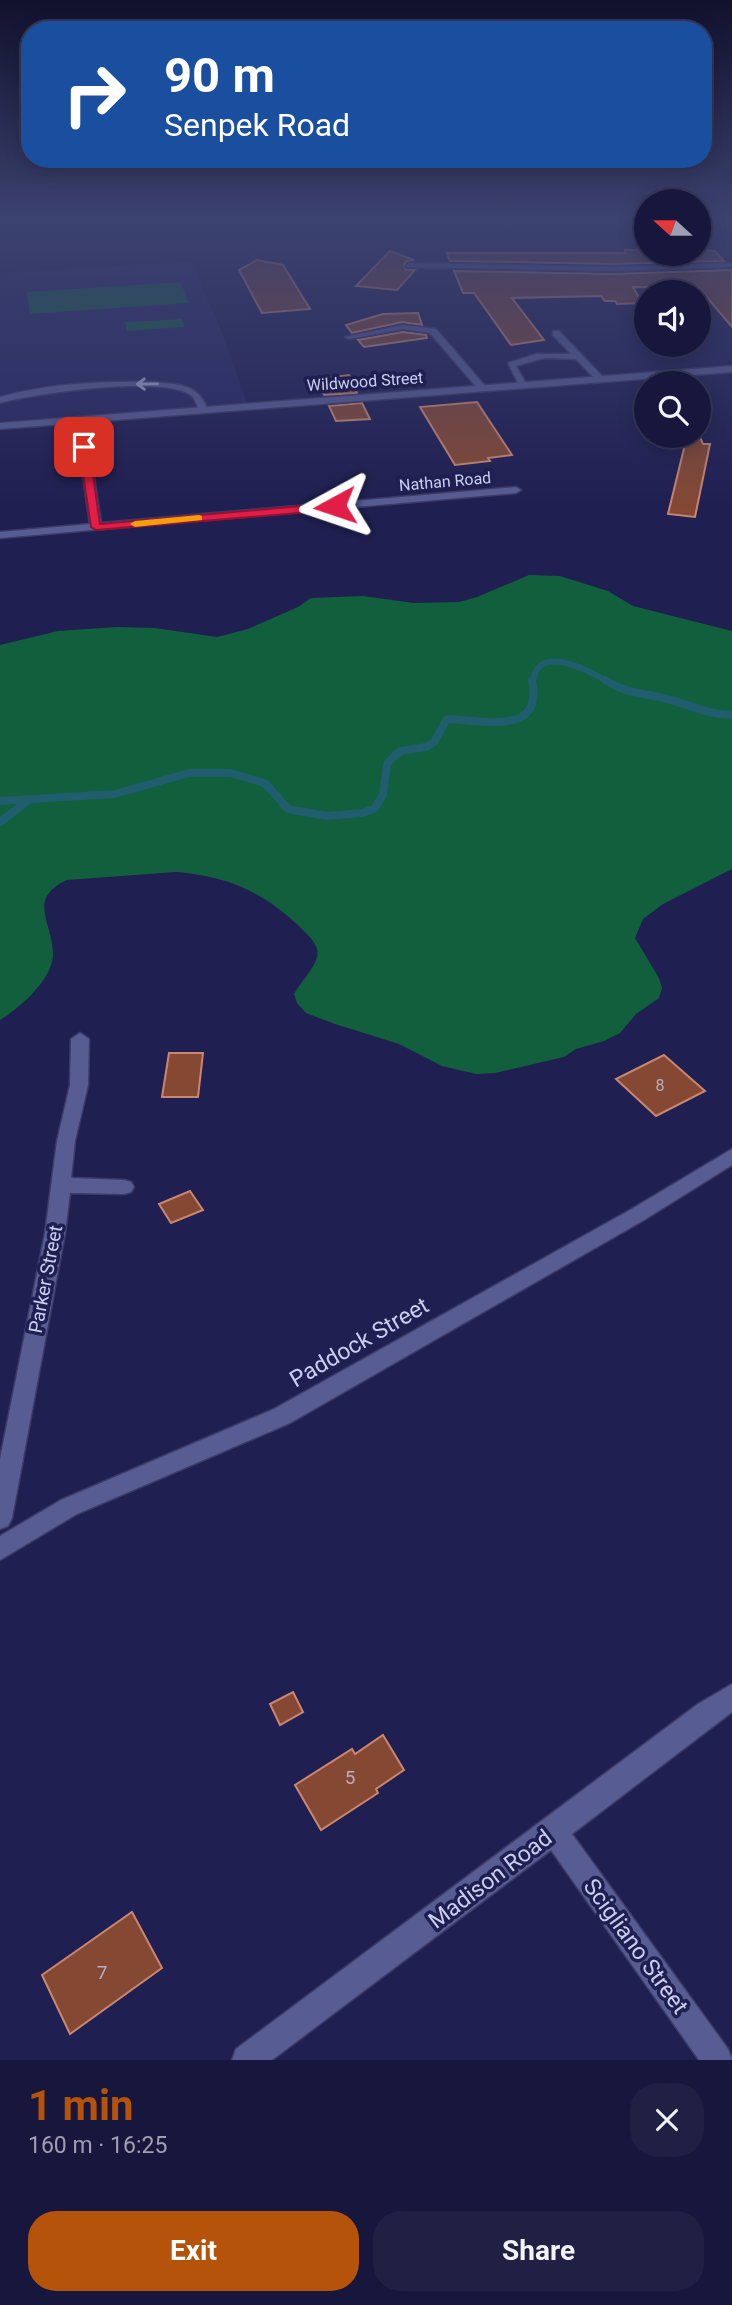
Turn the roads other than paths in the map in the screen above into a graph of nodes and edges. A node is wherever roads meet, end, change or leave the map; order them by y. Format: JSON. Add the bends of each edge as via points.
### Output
{"nodes":[{"id":1,"x":556,"y":333,"type":"dead end"},
{"id":2,"x":349,"y":337,"type":"dead end"},
{"id":3,"x":579,"y":357,"type":"junction"},
{"id":4,"x":732,"y":369,"type":"edge"},
{"id":5,"x":600,"y":379,"type":"junction"},
{"id":6,"x":523,"y":385,"type":"junction"},
{"id":7,"x":482,"y":388,"type":"junction"},
{"id":8,"x":0,"y":400,"type":"edge"},
{"id":9,"x":203,"y":410,"type":"junction"},
{"id":10,"x":80,"y":420,"type":"junction"},
{"id":11,"x":0,"y":426,"type":"edge"},
{"id":12,"x":516,"y":490,"type":"dead end"},
{"id":13,"x":96,"y":527,"type":"junction"},
{"id":14,"x":0,"y":536,"type":"edge"},
{"id":15,"x":80,"y":1039,"type":"dead end"},
{"id":16,"x":732,"y":1156,"type":"edge"},
{"id":17,"x":60,"y":1185,"type":"junction"},
{"id":18,"x":124,"y":1187,"type":"dead end"},
{"id":19,"x":0,"y":1518,"type":"edge"},
{"id":20,"x":0,"y":1549,"type":"edge"},
{"id":21,"x":732,"y":1697,"type":"edge"},
{"id":22,"x":554,"y":1832,"type":"junction"},
{"id":23,"x":247,"y":2060,"type":"edge"},
{"id":24,"x":717,"y":2060,"type":"edge"}],
"edges":[{"from":1,"to":3,"type":"lane"},
{"from":2,"to":7,"type":"lane","via":[[403,327],[433,331]]},
{"from":3,"to":5,"type":"lane"},
{"from":3,"to":6,"type":"lane","via":[[533,356],[511,365]]},
{"from":4,"to":5,"type":"street","name":"Wildwood Street"},
{"from":5,"to":6,"type":"street","name":"Wildwood Street"},
{"from":6,"to":7,"type":"street","name":"Wildwood Street"},
{"from":7,"to":9,"type":"street","name":"Wildwood Street"},
{"from":9,"to":8,"type":"lane","one_way":true,"via":[[194,393],[161,384],[38,391]]},
{"from":9,"to":10,"type":"street","name":"Wildwood Street"},
{"from":10,"to":11,"type":"street","name":"Wildwood Street"},
{"from":10,"to":13,"type":"street"},
{"from":12,"to":13,"type":"street","name":"Nathan Road"},
{"from":13,"to":14,"type":"street","name":"Nathan Road"},
{"from":15,"to":17,"type":"street","name":"Parker Street","via":[[79,1085]]},
{"from":16,"to":20,"type":"street","name":"Paddock Street","via":[[637,1215],[282,1416],[69,1507]]},
{"from":17,"to":18,"type":"street"},
{"from":17,"to":19,"type":"street","name":"Parker Street","via":[[55,1233]]},
{"from":21,"to":22,"type":"street","name":"Madison Road"},
{"from":22,"to":23,"type":"street","name":"Madison Road"},
{"from":22,"to":24,"type":"street","name":"Scigliano Street"}]}
